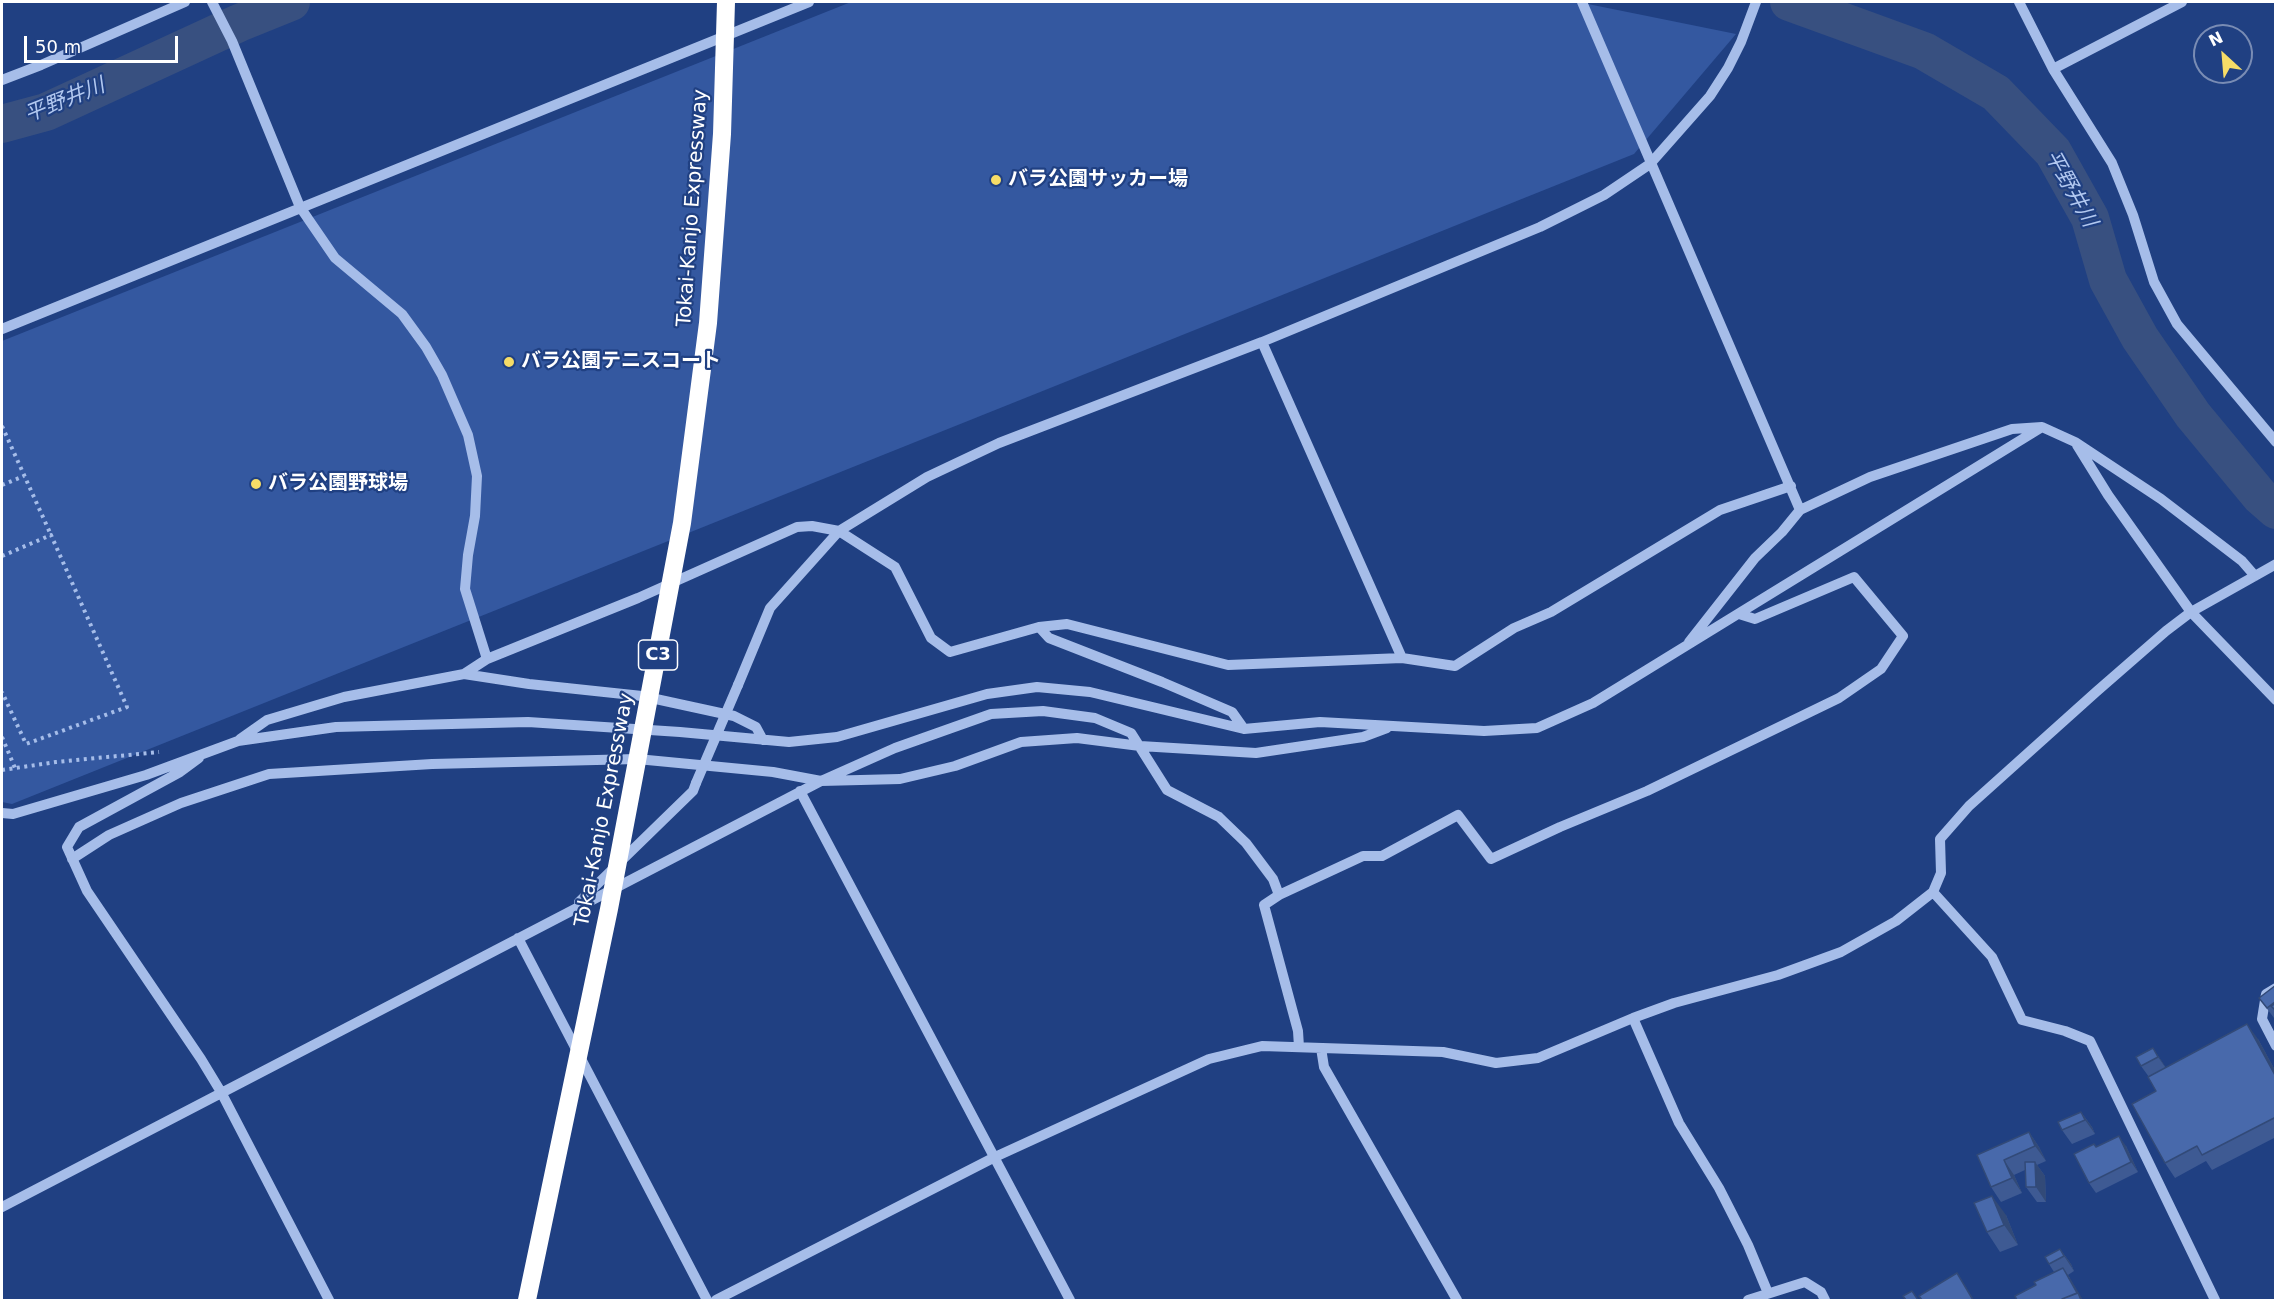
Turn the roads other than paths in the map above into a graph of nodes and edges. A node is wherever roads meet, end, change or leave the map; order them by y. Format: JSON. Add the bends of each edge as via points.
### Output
{"nodes":[{"id":1,"x":185,"y":2,"type":"edge"},
{"id":2,"x":212,"y":2,"type":"edge"},
{"id":3,"x":726,"y":2,"type":"edge"},
{"id":4,"x":809,"y":2,"type":"edge"},
{"id":5,"x":1582,"y":2,"type":"edge"},
{"id":6,"x":1756,"y":2,"type":"edge"},
{"id":7,"x":2019,"y":2,"type":"edge"},
{"id":8,"x":2182,"y":2,"type":"edge"},
{"id":9,"x":2053,"y":69,"type":"junction"},
{"id":10,"x":2,"y":80,"type":"edge"},
{"id":11,"x":1650,"y":164,"type":"junction"},
{"id":12,"x":300,"y":207,"type":"junction"},
{"id":13,"x":2,"y":329,"type":"edge"},
{"id":14,"x":1262,"y":342,"type":"junction"},
{"id":15,"x":2042,"y":427,"type":"junction"},
{"id":16,"x":2075,"y":442,"type":"junction"},
{"id":17,"x":2276,"y":442,"type":"edge"},
{"id":18,"x":1791,"y":486,"type":"junction"},
{"id":19,"x":1800,"y":510,"type":"junction"},
{"id":20,"x":839,"y":531,"type":"junction"},
{"id":21,"x":2273,"y":566,"type":"edge"},
{"id":22,"x":2255,"y":576,"type":"junction"},
{"id":23,"x":2191,"y":612,"type":"junction"},
{"id":24,"x":1739,"y":614,"type":"junction"},
{"id":25,"x":1039,"y":627,"type":"junction"},
{"id":26,"x":1685,"y":647,"type":"junction"},
{"id":27,"x":1402,"y":658,"type":"junction"},
{"id":28,"x":487,"y":659,"type":"junction"},
{"id":29,"x":464,"y":674,"type":"junction"},
{"id":30,"x":987,"y":694,"type":"junction"},
{"id":31,"x":2276,"y":700,"type":"edge"},
{"id":32,"x":991,"y":714,"type":"junction"},
{"id":33,"x":1390,"y":727,"type":"junction"},
{"id":34,"x":1244,"y":729,"type":"junction"},
{"id":35,"x":763,"y":740,"type":"junction"},
{"id":36,"x":238,"y":741,"type":"junction"},
{"id":37,"x":1140,"y":746,"type":"junction"},
{"id":38,"x":209,"y":751,"type":"junction"},
{"id":39,"x":821,"y":781,"type":"junction"},
{"id":40,"x":801,"y":791,"type":"junction"},
{"id":41,"x":2,"y":813,"type":"edge"},
{"id":42,"x":72,"y":859,"type":"junction"},
{"id":43,"x":1933,"y":892,"type":"junction"},
{"id":44,"x":1279,"y":895,"type":"junction"},
{"id":45,"x":570,"y":911,"type":"junction"},
{"id":46,"x":518,"y":938,"type":"junction"},
{"id":47,"x":2276,"y":988,"type":"edge"},
{"id":48,"x":1633,"y":1018,"type":"junction"},
{"id":49,"x":2276,"y":1046,"type":"edge"},
{"id":50,"x":1299,"y":1047,"type":"junction"},
{"id":51,"x":1321,"y":1048,"type":"junction"},
{"id":52,"x":221,"y":1092,"type":"junction"},
{"id":53,"x":995,"y":1157,"type":"junction"},
{"id":54,"x":2,"y":1208,"type":"edge"},
{"id":55,"x":1768,"y":1293,"type":"junction"},
{"id":56,"x":329,"y":1300,"type":"edge"},
{"id":57,"x":527,"y":1300,"type":"edge"},
{"id":58,"x":707,"y":1300,"type":"edge"},
{"id":59,"x":716,"y":1300,"type":"edge"},
{"id":60,"x":1070,"y":1300,"type":"edge"},
{"id":61,"x":1456,"y":1300,"type":"edge"},
{"id":62,"x":1748,"y":1300,"type":"edge"},
{"id":63,"x":1825,"y":1300,"type":"edge"},
{"id":64,"x":2215,"y":1300,"type":"edge"}],
"edges":[{"from":1,"to":10,"type":"street"},
{"from":2,"to":12,"type":"street"},
{"from":3,"to":57,"type":"highway","name":"Tokai-Kanjo Expressway","number":"C3","bridge":true,"via":[[722,134],[708,323],[682,523],[618,862]]},
{"from":4,"to":12,"type":"street"},
{"from":5,"to":11,"type":"street"},
{"from":6,"to":11,"type":"street","via":[[1741,42],[1710,96]]},
{"from":7,"to":9,"type":"street"},
{"from":8,"to":9,"type":"street"},
{"from":9,"to":17,"type":"street","via":[[2112,163],[2154,282],[2177,324]]},
{"from":11,"to":14,"type":"street","via":[[1604,195],[1540,226]]},
{"from":11,"to":18,"type":"street"},
{"from":12,"to":13,"type":"street"},
{"from":12,"to":28,"type":"street","via":[[335,258],[402,314],[442,375],[468,435],[477,476],[476,516],[465,589]]},
{"from":14,"to":20,"type":"street","via":[[999,443],[927,477]]},
{"from":14,"to":27,"type":"street"},
{"from":15,"to":16,"type":"street"},
{"from":15,"to":19,"type":"street","via":[[2012,429],[1912,461]]},
{"from":15,"to":24,"type":"street"},
{"from":16,"to":22,"type":"street","via":[[2161,499],[2242,561]]},
{"from":16,"to":23,"type":"street"},
{"from":18,"to":19,"type":"street"},
{"from":18,"to":27,"type":"street","via":[[1720,510],[1455,666]]},
{"from":19,"to":26,"type":"street","via":[[1755,558]]},
{"from":20,"to":25,"type":"street","via":[[895,567],[931,638],[950,652]]},
{"from":20,"to":28,"type":"street","via":[[797,527],[638,598]]},
{"from":20,"to":45,"type":"street","bridge":true,"via":[[770,608],[693,791]]},
{"from":21,"to":22,"type":"street"},
{"from":22,"to":23,"type":"street"},
{"from":23,"to":31,"type":"street"},
{"from":23,"to":43,"type":"street","via":[[1970,806],[1940,839],[1941,873]]},
{"from":24,"to":26,"type":"street"},
{"from":24,"to":44,"type":"street","via":[[1755,619],[1854,577],[1904,636],[1881,669],[1839,698],[1647,791],[1491,859],[1458,815],[1382,856],[1363,856]]},
{"from":25,"to":27,"type":"street","via":[[1067,624],[1228,665]]},
{"from":25,"to":34,"type":"street","via":[[1049,638],[1232,712]]},
{"from":26,"to":33,"type":"street","via":[[1593,703],[1537,728],[1484,731]]},
{"from":28,"to":29,"type":"street"},
{"from":29,"to":35,"type":"street","via":[[642,696],[734,716],[756,727]]},
{"from":29,"to":36,"type":"street","via":[[344,697],[267,720]]},
{"from":30,"to":32,"type":"street"},
{"from":30,"to":34,"type":"street","via":[[1037,687],[1090,692]]},
{"from":30,"to":35,"type":"street","via":[[837,737],[789,742]]},
{"from":32,"to":37,"type":"street","via":[[1043,711],[1095,718],[1131,733]]},
{"from":32,"to":39,"type":"street","via":[[895,748]]},
{"from":33,"to":34,"type":"street","via":[[1320,722]]},
{"from":33,"to":37,"type":"street","via":[[1363,737],[1256,753]]},
{"from":35,"to":36,"type":"street","via":[[528,722],[336,727]]},
{"from":36,"to":38,"type":"street"},
{"from":37,"to":39,"type":"street","via":[[1077,738],[1021,742],[955,766],[900,779]]},
{"from":37,"to":44,"type":"street","via":[[1167,790],[1219,818],[1246,843],[1273,879]]},
{"from":38,"to":41,"type":"street","via":[[146,775],[13,814]]},
{"from":38,"to":42,"type":"street","via":[[180,772],[79,827],[67,848]]},
{"from":39,"to":40,"type":"street"},
{"from":39,"to":42,"type":"street","via":[[773,772],[637,759],[432,764],[269,774],[181,803],[109,835]]},
{"from":40,"to":45,"type":"street"},
{"from":40,"to":53,"type":"street"},
{"from":42,"to":52,"type":"street","via":[[87,891]]},
{"from":43,"to":48,"type":"street","via":[[1896,921],[1841,952]]},
{"from":43,"to":64,"type":"street","via":[[1992,957],[2022,1020],[2090,1041]]},
{"from":44,"to":50,"type":"street","via":[[1264,905]]},
{"from":45,"to":46,"type":"street"},
{"from":46,"to":52,"type":"street"},
{"from":46,"to":58,"type":"street"},
{"from":47,"to":49,"type":"street","via":[[2266,994],[2262,1019]]},
{"from":48,"to":51,"type":"street","via":[[1538,1058],[1496,1063],[1443,1052]]},
{"from":48,"to":55,"type":"street","via":[[1678,1123],[1719,1188]]},
{"from":50,"to":51,"type":"street"},
{"from":50,"to":53,"type":"street","via":[[1262,1046],[1209,1059]]},
{"from":51,"to":61,"type":"street","via":[[1324,1067]]},
{"from":52,"to":54,"type":"street"},
{"from":52,"to":56,"type":"street"},
{"from":53,"to":59,"type":"street"},
{"from":53,"to":60,"type":"street"},
{"from":55,"to":62,"type":"street"},
{"from":55,"to":63,"type":"street","via":[[1805,1282],[1821,1292]]}]}
